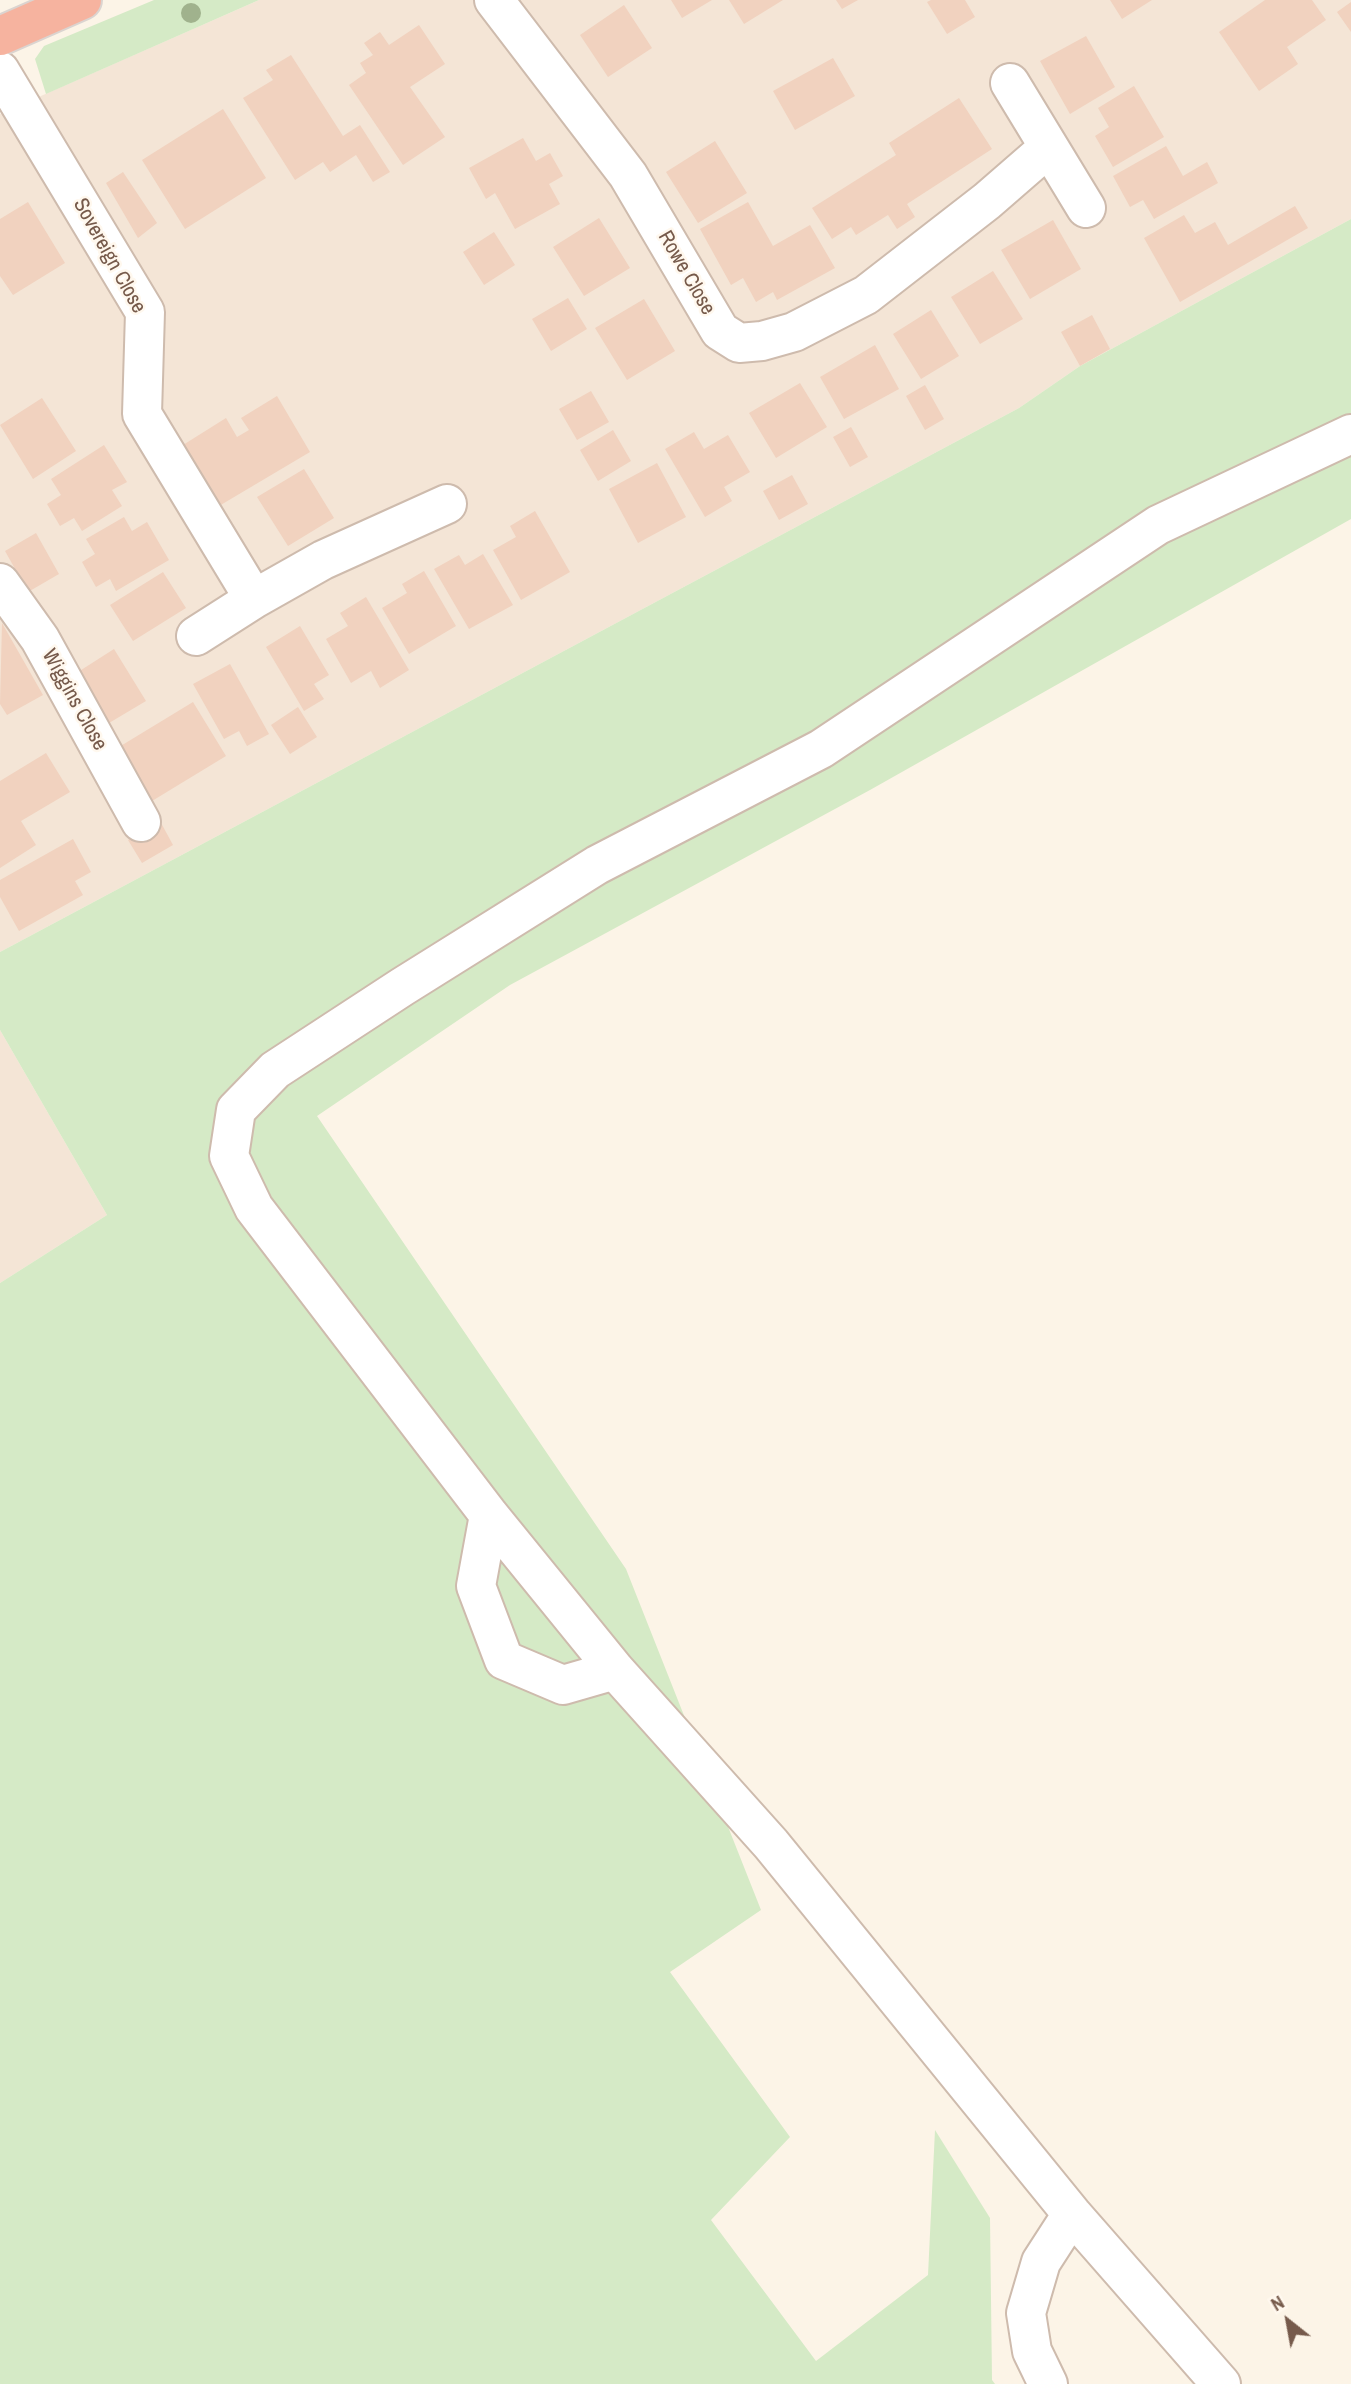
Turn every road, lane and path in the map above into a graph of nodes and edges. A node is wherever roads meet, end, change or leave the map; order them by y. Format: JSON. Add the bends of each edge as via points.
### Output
{"nodes":[{"id":1,"x":82,"y":0,"type":"edge"},
{"id":2,"x":494,"y":0,"type":"edge"},
{"id":3,"x":40,"y":8,"type":"edge"},
{"id":4,"x":2,"y":30,"type":"edge"},
{"id":5,"x":0,"y":71,"type":"edge"},
{"id":6,"x":1010,"y":83,"type":"dead end"},
{"id":7,"x":1048,"y":148,"type":"junction"},
{"id":8,"x":1086,"y":208,"type":"dead end"},
{"id":9,"x":1351,"y":434,"type":"edge"},
{"id":10,"x":447,"y":503,"type":"dead end"},
{"id":11,"x":0,"y":583,"type":"edge"},
{"id":12,"x":254,"y":599,"type":"junction"},
{"id":13,"x":196,"y":636,"type":"dead end"},
{"id":14,"x":141,"y":822,"type":"dead end"},
{"id":15,"x":489,"y":1515,"type":"junction"},
{"id":16,"x":615,"y":1670,"type":"junction"},
{"id":17,"x":1072,"y":2214,"type":"junction"},
{"id":18,"x":1048,"y":2384,"type":"edge"},
{"id":19,"x":1221,"y":2384,"type":"edge"}],
"edges":[{"from":1,"to":3,"type":"highway"},
{"from":2,"to":7,"type":"street","name":"Rowe Close","via":[[628,175],[720,331],[739,343],[794,332],[866,295]]},
{"from":3,"to":4,"type":"highway"},
{"from":5,"to":12,"type":"street","name":"Sovereign Close","via":[[145,312],[142,414]]},
{"from":6,"to":7,"type":"street"},
{"from":7,"to":8,"type":"street"},
{"from":9,"to":15,"type":"street","via":[[1158,525],[821,749],[597,865],[275,1070],[236,1110],[229,1156],[254,1208]]},
{"from":10,"to":12,"type":"street","via":[[323,560]]},
{"from":11,"to":14,"type":"street","name":"Wiggins Close","via":[[40,639]]},
{"from":12,"to":13,"type":"street"},
{"from":15,"to":16,"type":"street"},
{"from":15,"to":16,"type":"street","via":[[476,1586],[504,1660],[563,1685]]},
{"from":16,"to":17,"type":"street","via":[[771,1844]]},
{"from":17,"to":18,"type":"street","via":[[1041,2262],[1026,2313],[1031,2351]]},
{"from":17,"to":19,"type":"street"}]}
